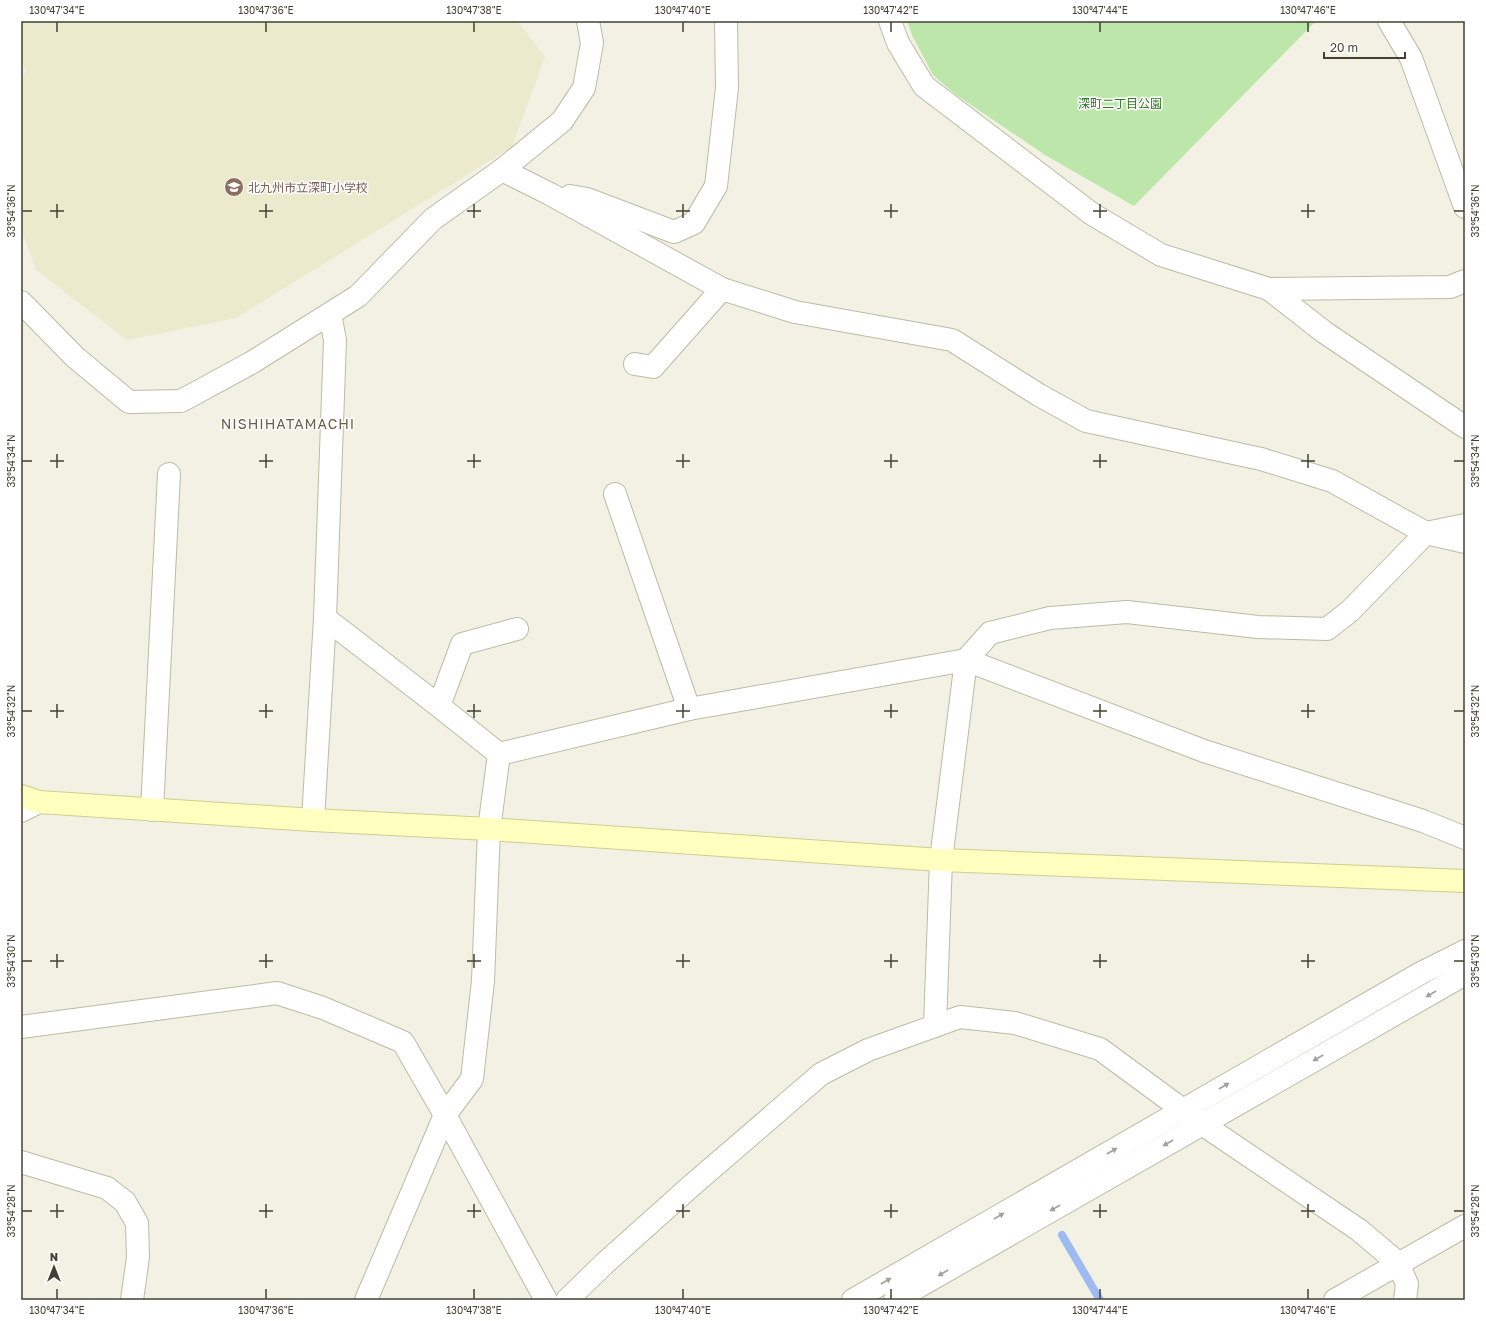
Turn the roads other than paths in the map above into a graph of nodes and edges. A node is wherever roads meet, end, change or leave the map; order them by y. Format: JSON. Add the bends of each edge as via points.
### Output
{"nodes":[{"id":1,"x":588,"y":21,"type":"edge"},
{"id":2,"x":726,"y":21,"type":"edge"},
{"id":3,"x":890,"y":21,"type":"edge"},
{"id":4,"x":1389,"y":21,"type":"edge"},
{"id":5,"x":502,"y":170,"type":"junction"},
{"id":6,"x":550,"y":194,"type":"junction"},
{"id":7,"x":1465,"y":203,"type":"edge"},
{"id":8,"x":1465,"y":281,"type":"edge"},
{"id":9,"x":722,"y":289,"type":"junction"},
{"id":10,"x":1269,"y":289,"type":"junction"},
{"id":11,"x":21,"y":302,"type":"edge"},
{"id":12,"x":330,"y":314,"type":"junction"},
{"id":13,"x":635,"y":364,"type":"dead end"},
{"id":14,"x":1465,"y":427,"type":"edge"},
{"id":15,"x":169,"y":474,"type":"dead end"},
{"id":16,"x":615,"y":494,"type":"dead end"},
{"id":17,"x":1465,"y":525,"type":"edge"},
{"id":18,"x":1426,"y":533,"type":"junction"},
{"id":19,"x":1465,"y":542,"type":"edge"},
{"id":20,"x":325,"y":618,"type":"junction"},
{"id":21,"x":517,"y":630,"type":"dead end"},
{"id":22,"x":966,"y":660,"type":"junction"},
{"id":23,"x":439,"y":706,"type":"junction"},
{"id":24,"x":689,"y":709,"type":"junction"},
{"id":25,"x":499,"y":754,"type":"junction"},
{"id":26,"x":27,"y":803,"type":"edge"},
{"id":27,"x":152,"y":810,"type":"junction"},
{"id":28,"x":313,"y":820,"type":"junction"},
{"id":29,"x":489,"y":829,"type":"junction"},
{"id":30,"x":1465,"y":838,"type":"edge"},
{"id":31,"x":941,"y":860,"type":"junction"},
{"id":32,"x":1465,"y":881,"type":"edge"},
{"id":33,"x":1465,"y":951,"type":"edge"},
{"id":34,"x":1465,"y":974,"type":"edge"},
{"id":35,"x":935,"y":1026,"type":"junction"},
{"id":36,"x":21,"y":1027,"type":"edge"},
{"id":37,"x":1183,"y":1110,"type":"junction"},
{"id":38,"x":446,"y":1115,"type":"junction"},
{"id":39,"x":1202,"y":1124,"type":"junction"},
{"id":40,"x":21,"y":1162,"type":"edge"},
{"id":41,"x":1465,"y":1226,"type":"edge"},
{"id":42,"x":1398,"y":1263,"type":"junction"},
{"id":43,"x":132,"y":1300,"type":"edge"},
{"id":44,"x":366,"y":1300,"type":"edge"},
{"id":45,"x":546,"y":1300,"type":"edge"},
{"id":46,"x":567,"y":1300,"type":"edge"},
{"id":47,"x":853,"y":1300,"type":"edge"},
{"id":48,"x":895,"y":1300,"type":"edge"},
{"id":49,"x":1335,"y":1300,"type":"edge"},
{"id":50,"x":1406,"y":1300,"type":"edge"}],
"edges":[{"from":1,"to":5,"type":"street","via":[[592,43],[584,88],[562,121]]},
{"from":2,"to":6,"type":"street","via":[[727,88],[716,186],[694,223],[674,232],[587,199]]},
{"from":3,"to":10,"type":"street","via":[[898,43],[924,86],[1092,214],[1161,255]]},
{"from":4,"to":7,"type":"street","via":[[1411,58]]},
{"from":5,"to":6,"type":"street"},
{"from":5,"to":12,"type":"street","via":[[433,220],[358,296]]},
{"from":6,"to":9,"type":"street"},
{"from":8,"to":10,"type":"street","via":[[1450,286]]},
{"from":9,"to":13,"type":"street","via":[[653,367]]},
{"from":9,"to":18,"type":"street","via":[[795,312],[952,340],[1039,395],[1086,421],[1261,459],[1332,480]]},
{"from":10,"to":14,"type":"street","via":[[1324,332]]},
{"from":11,"to":12,"type":"street","via":[[75,357],[130,402],[181,401],[251,363]]},
{"from":12,"to":20,"type":"street","via":[[335,340]]},
{"from":15,"to":27,"type":"street"},
{"from":16,"to":24,"type":"street"},
{"from":17,"to":18,"type":"street"},
{"from":18,"to":19,"type":"street"},
{"from":18,"to":22,"type":"street","via":[[1350,611],[1327,629],[1258,627],[1127,612],[1050,618],[990,633]]},
{"from":20,"to":23,"type":"street"},
{"from":20,"to":28,"type":"street"},
{"from":21,"to":23,"type":"street","via":[[462,644]]},
{"from":22,"to":24,"type":"street"},
{"from":22,"to":30,"type":"street","via":[[1204,751],[1423,821]]},
{"from":22,"to":31,"type":"street"},
{"from":23,"to":25,"type":"street"},
{"from":24,"to":25,"type":"street"},
{"from":25,"to":29,"type":"street"},
{"from":26,"to":27,"type":"street"},
{"from":27,"to":28,"type":"street"},
{"from":28,"to":29,"type":"street"},
{"from":29,"to":31,"type":"street"},
{"from":29,"to":38,"type":"street","via":[[483,981],[472,1079]]},
{"from":31,"to":32,"type":"street"},
{"from":31,"to":35,"type":"street"},
{"from":37,"to":33,"type":"street","one_way":true,"via":[[1421,973]]},
{"from":34,"to":39,"type":"street","one_way":true},
{"from":35,"to":37,"type":"street","via":[[960,1017],[1015,1023],[1100,1049]]},
{"from":35,"to":46,"type":"street","via":[[868,1050],[822,1074],[690,1187]]},
{"from":36,"to":38,"type":"street","via":[[277,993],[324,1008],[403,1042]]},
{"from":37,"to":39,"type":"street"},
{"from":47,"to":37,"type":"street","one_way":true},
{"from":38,"to":44,"type":"street"},
{"from":38,"to":45,"type":"street"},
{"from":39,"to":42,"type":"street","via":[[1359,1230]]},
{"from":39,"to":48,"type":"street","one_way":true},
{"from":40,"to":43,"type":"street","via":[[107,1188],[125,1202],[137,1223],[138,1257]]},
{"from":41,"to":42,"type":"street"},
{"from":42,"to":49,"type":"street"},
{"from":42,"to":50,"type":"street","via":[[1406,1284]]}]}
